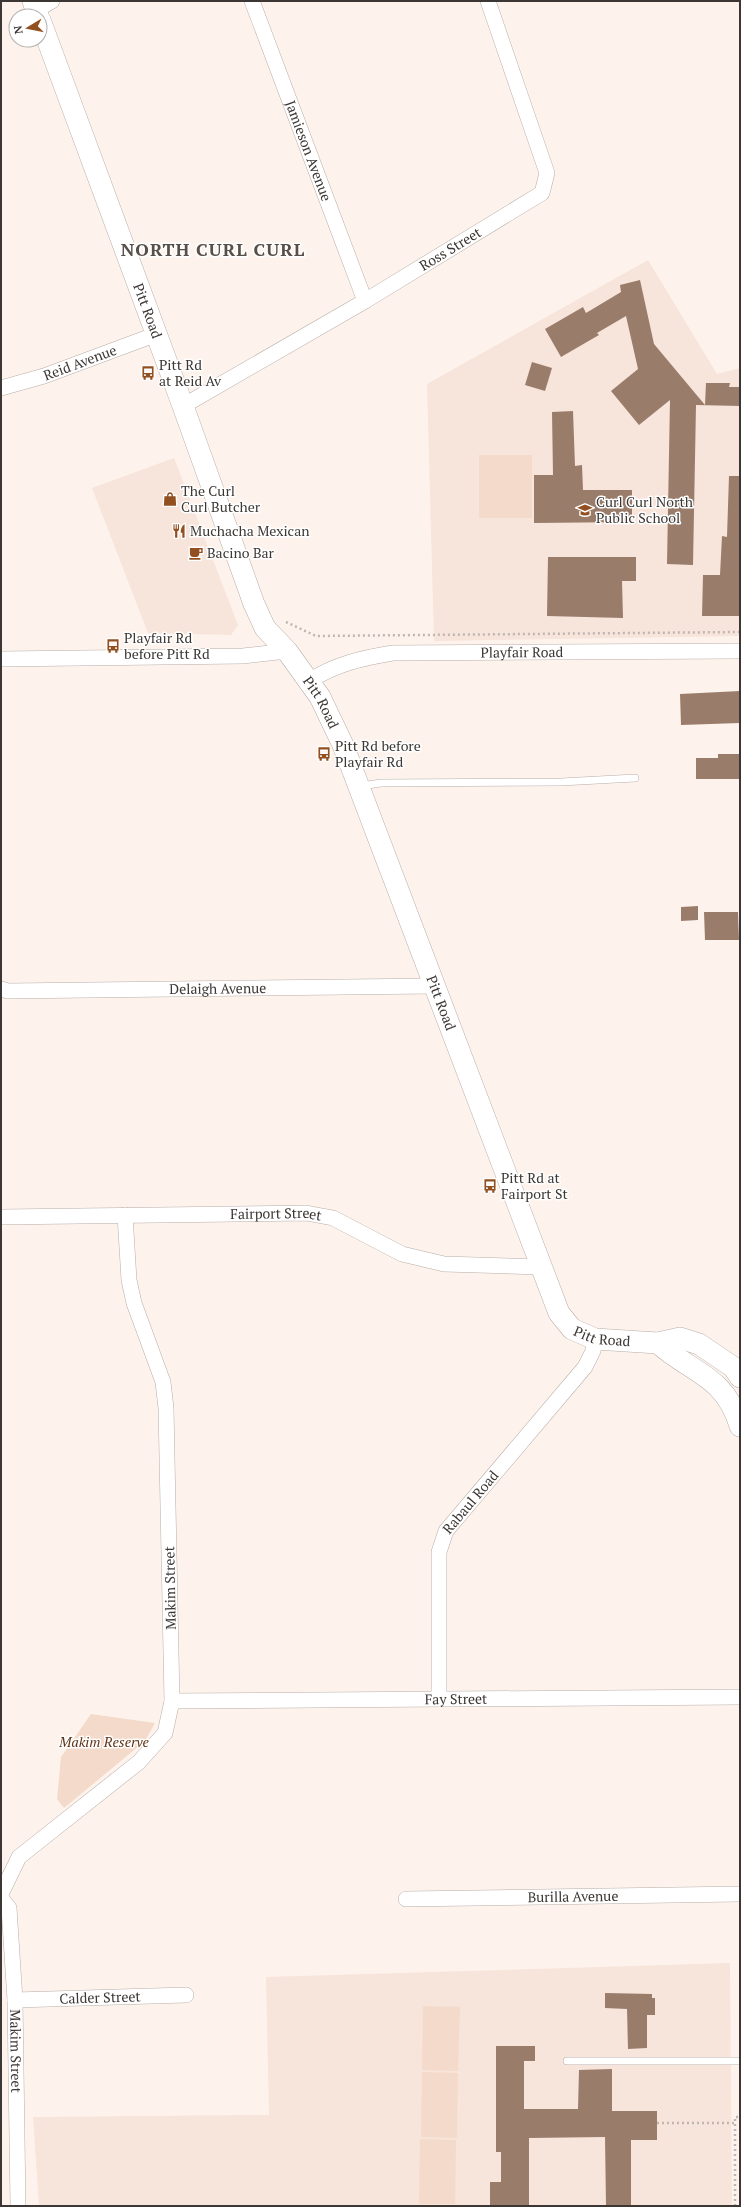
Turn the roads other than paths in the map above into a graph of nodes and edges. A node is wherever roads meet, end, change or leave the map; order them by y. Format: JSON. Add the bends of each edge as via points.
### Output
{"nodes":[{"id":1,"x":252,"y":1,"type":"edge"},
{"id":2,"x":488,"y":1,"type":"edge"},
{"id":3,"x":48,"y":32,"type":"edge"},
{"id":4,"x":365,"y":301,"type":"junction"},
{"id":5,"x":157,"y":334,"type":"junction"},
{"id":6,"x":1,"y":388,"type":"edge"},
{"id":7,"x":183,"y":406,"type":"junction"},
{"id":8,"x":287,"y":651,"type":"junction"},
{"id":9,"x":740,"y":651,"type":"edge"},
{"id":10,"x":1,"y":658,"type":"edge"},
{"id":11,"x":309,"y":681,"type":"junction"},
{"id":12,"x":635,"y":778,"type":"dead end"},
{"id":13,"x":359,"y":786,"type":"junction"},
{"id":14,"x":435,"y":986,"type":"junction"},
{"id":15,"x":1,"y":989,"type":"edge"},
{"id":16,"x":126,"y":1215,"type":"junction"},
{"id":17,"x":1,"y":1216,"type":"edge"},
{"id":18,"x":541,"y":1267,"type":"junction"},
{"id":19,"x":596,"y":1339,"type":"junction"},
{"id":20,"x":658,"y":1343,"type":"junction"},
{"id":21,"x":740,"y":1377,"type":"edge"},
{"id":22,"x":732,"y":1389,"type":"edge"},
{"id":23,"x":740,"y":1426,"type":"edge"},
{"id":24,"x":740,"y":1697,"type":"edge"},
{"id":25,"x":439,"y":1699,"type":"junction"},
{"id":26,"x":172,"y":1701,"type":"junction"},
{"id":27,"x":1,"y":1894,"type":"edge"},
{"id":28,"x":740,"y":1894,"type":"edge"},
{"id":29,"x":1,"y":1898,"type":"edge"},
{"id":30,"x":406,"y":1899,"type":"dead end"},
{"id":31,"x":186,"y":1995,"type":"dead end"},
{"id":32,"x":15,"y":2000,"type":"junction"},
{"id":33,"x":567,"y":2061,"type":"dead end"},
{"id":34,"x":740,"y":2061,"type":"edge"},
{"id":35,"x":18,"y":2206,"type":"edge"}],
"edges":[{"from":1,"to":4,"type":"street","name":"Jamieson Avenue"},
{"from":2,"to":4,"type":"street","name":"Ross Street","via":[[547,173],[542,193]]},
{"from":3,"to":5,"type":"main road","name":"Pitt Road"},
{"from":4,"to":7,"type":"street","name":"Ross Street"},
{"from":5,"to":6,"type":"street","name":"Reid Avenue","via":[[44,376]]},
{"from":5,"to":7,"type":"main road","name":"Pitt Road"},
{"from":7,"to":8,"type":"main road","name":"Pitt Road","via":[[254,604],[265,628]]},
{"from":8,"to":10,"type":"street","via":[[243,656]]},
{"from":8,"to":11,"type":"main road","name":"Pitt Road"},
{"from":9,"to":11,"type":"street","name":"Playfair Road","via":[[393,653],[353,660]]},
{"from":11,"to":13,"type":"main road","name":"Pitt Road","via":[[330,716]]},
{"from":12,"to":13,"type":"lane","via":[[561,782],[381,783]]},
{"from":13,"to":14,"type":"main road","name":"Pitt Road"},
{"from":14,"to":15,"type":"street","name":"Delaigh Avenue","via":[[8,991]]},
{"from":14,"to":18,"type":"main road","name":"Pitt Road"},
{"from":16,"to":17,"type":"street","name":"Fairport Street"},
{"from":16,"to":18,"type":"street","name":"Fairport Street","via":[[306,1213],[333,1218],[402,1254],[444,1264]]},
{"from":16,"to":26,"type":"street","name":"Makim Street","via":[[129,1280],[134,1303],[163,1382],[166,1408]]},
{"from":18,"to":19,"type":"main road","name":"Pitt Road","via":[[559,1313],[566,1323],[580,1333]]},
{"from":19,"to":20,"type":"main road","name":"Pitt Road"},
{"from":19,"to":25,"type":"street","name":"Rabaul Road","via":[[594,1350],[585,1367],[446,1530],[439,1552]]},
{"from":20,"to":21,"type":"main road","name":"Pitt Road","via":[[680,1338],[699,1344],[733,1367]]},
{"from":20,"to":22,"type":"main road","via":[[674,1357],[715,1382]]},
{"from":22,"to":23,"type":"main road"},
{"from":24,"to":25,"type":"street","name":"Fay Street"},
{"from":25,"to":26,"type":"street","name":"Fay Street"},
{"from":26,"to":27,"type":"street","name":"Makim Street","via":[[165,1733],[139,1762],[19,1857]]},
{"from":28,"to":30,"type":"street","name":"Burilla Avenue"},
{"from":29,"to":32,"type":"street","name":"Makim Street","via":[[9,1908]]},
{"from":31,"to":32,"type":"street","name":"Calder Street"},
{"from":32,"to":35,"type":"street","name":"Makim Street"},
{"from":33,"to":34,"type":"lane"}]}
